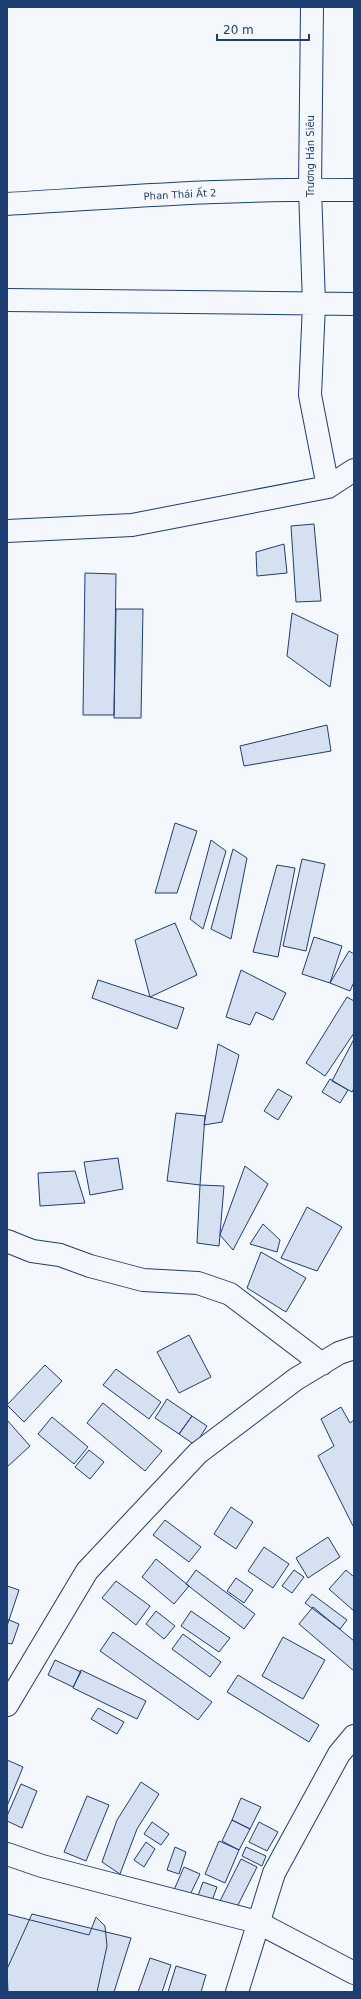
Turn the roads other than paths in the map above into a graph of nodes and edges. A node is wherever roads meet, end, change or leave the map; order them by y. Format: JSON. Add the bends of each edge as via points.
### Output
{"nodes":[{"id":1,"x":312,"y":7,"type":"edge"},
{"id":2,"x":310,"y":189,"type":"junction"},
{"id":3,"x":354,"y":190,"type":"edge"},
{"id":4,"x":7,"y":204,"type":"edge"},
{"id":5,"x":7,"y":300,"type":"edge"},
{"id":6,"x":314,"y":304,"type":"junction"},
{"id":7,"x":354,"y":304,"type":"edge"},
{"id":8,"x":354,"y":470,"type":"edge"},
{"id":9,"x":328,"y":487,"type":"junction"},
{"id":10,"x":7,"y":531,"type":"edge"},
{"id":11,"x":7,"y":1241,"type":"edge"},
{"id":12,"x":354,"y":1348,"type":"edge"},
{"id":13,"x":322,"y":1364,"type":"junction"},
{"id":14,"x":7,"y":1705,"type":"edge"},
{"id":15,"x":354,"y":1736,"type":"edge"},
{"id":16,"x":7,"y":1854,"type":"edge"},
{"id":17,"x":258,"y":1922,"type":"junction"},
{"id":18,"x":354,"y":1973,"type":"edge"},
{"id":19,"x":237,"y":1992,"type":"edge"}],
"edges":[{"from":1,"to":2,"type":"street","name":"Trương Hán Siêu"},
{"from":2,"to":3,"type":"street","name":"Phan Thái Ất 2"},
{"from":2,"to":4,"type":"street","name":"Phan Thái Ất 2"},
{"from":2,"to":6,"type":"street","name":"Trương Hán Siêu"},
{"from":5,"to":6,"type":"street"},
{"from":6,"to":7,"type":"street"},
{"from":6,"to":9,"type":"street","name":"Trương Hán Siêu","via":[[310,395]]},
{"from":8,"to":9,"type":"street"},
{"from":9,"to":10,"type":"street","via":[[132,525]]},
{"from":11,"to":13,"type":"street","via":[[32,1251],[60,1256],[143,1280],[198,1283],[230,1294]]},
{"from":12,"to":13,"type":"street","via":[[339,1353]]},
{"from":13,"to":14,"type":"street","via":[[296,1378],[198,1453],[87,1571]]},
{"from":15,"to":17,"type":"street","via":[[339,1754],[274,1872]]},
{"from":16,"to":17,"type":"street","via":[[50,1868]]},
{"from":17,"to":18,"type":"street"},
{"from":17,"to":19,"type":"street"}]}
